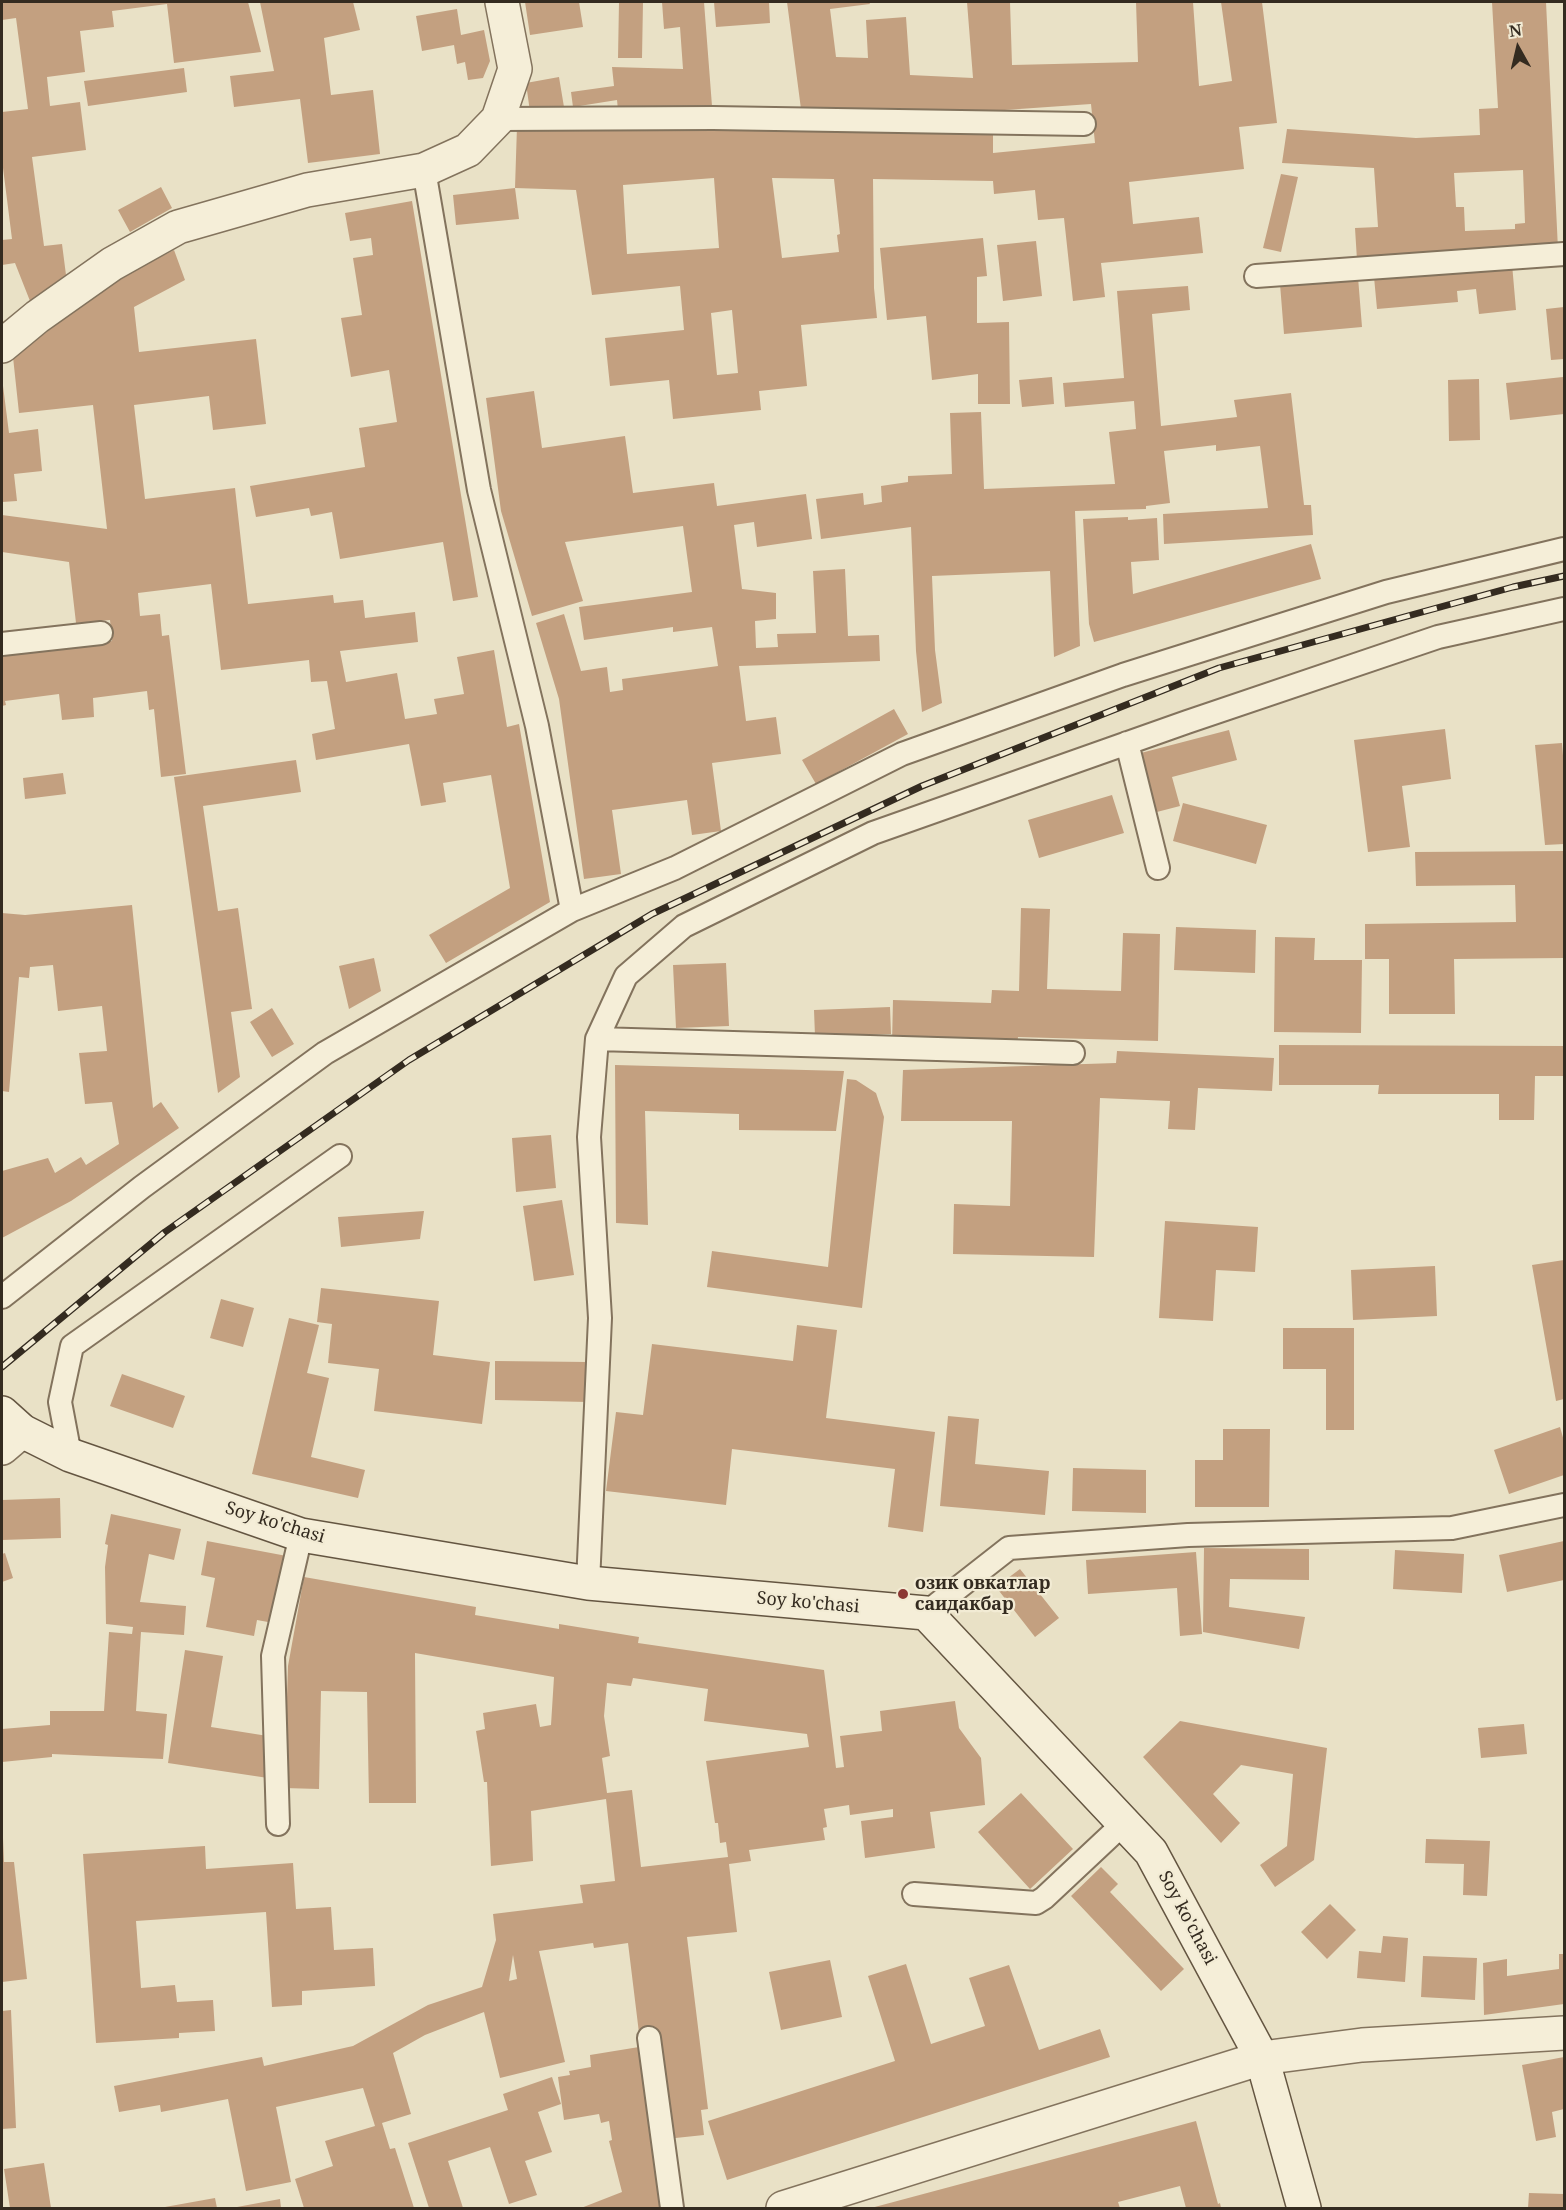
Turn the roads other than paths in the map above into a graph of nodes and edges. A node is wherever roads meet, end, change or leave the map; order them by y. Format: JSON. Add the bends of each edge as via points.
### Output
{"nodes":[{"id":1,"x":502,"y":2,"type":"edge"},
{"id":2,"x":498,"y":119,"type":"junction"},
{"id":3,"x":1084,"y":124,"type":"dead end"},
{"id":4,"x":424,"y":170,"type":"junction"},
{"id":5,"x":1564,"y":254,"type":"edge"},
{"id":6,"x":1256,"y":276,"type":"dead end"},
{"id":7,"x":2,"y":346,"type":"edge"},
{"id":8,"x":1564,"y":549,"type":"edge"},
{"id":9,"x":1564,"y":609,"type":"edge"},
{"id":10,"x":101,"y":633,"type":"dead end"},
{"id":11,"x":2,"y":644,"type":"edge"},
{"id":12,"x":1127,"y":743,"type":"junction"},
{"id":13,"x":1158,"y":868,"type":"dead end"},
{"id":14,"x":572,"y":910,"type":"junction"},
{"id":15,"x":597,"y":1039,"type":"junction"},
{"id":16,"x":1073,"y":1053,"type":"dead end"},
{"id":17,"x":340,"y":1156,"type":"dead end"},
{"id":18,"x":2,"y":1297,"type":"edge"},
{"id":19,"x":8,"y":1431,"type":"edge"},
{"id":20,"x":70,"y":1455,"type":"junction"},
{"id":21,"x":1564,"y":1505,"type":"edge"},
{"id":22,"x":301,"y":1535,"type":"junction"},
{"id":23,"x":588,"y":1583,"type":"junction"},
{"id":24,"x":926,"y":1613,"type":"junction"},
{"id":25,"x":1124,"y":1823,"type":"junction"},
{"id":26,"x":278,"y":1824,"type":"dead end"},
{"id":27,"x":914,"y":1894,"type":"dead end"},
{"id":28,"x":1564,"y":2033,"type":"edge"},
{"id":29,"x":649,"y":2038,"type":"dead end"},
{"id":30,"x":1262,"y":2058,"type":"junction"},
{"id":31,"x":672,"y":2208,"type":"edge"},
{"id":32,"x":783,"y":2208,"type":"edge"},
{"id":33,"x":1304,"y":2208,"type":"edge"}],
"edges":[{"from":1,"to":2,"type":"main road","via":[[515,69]]},
{"from":2,"to":3,"type":"lane"},
{"from":2,"to":4,"type":"main road","via":[[468,150]]},
{"from":4,"to":7,"type":"main road","via":[[307,190],[178,227],[112,264]]},
{"from":4,"to":14,"type":"lane","via":[[479,490],[537,726]]},
{"from":5,"to":6,"type":"lane"},
{"from":8,"to":14,"type":"lane","via":[[1386,592],[1123,675],[902,754],[675,868]]},
{"from":9,"to":12,"type":"lane","via":[[1438,637]]},
{"from":10,"to":11,"type":"lane"},
{"from":12,"to":13,"type":"lane"},
{"from":12,"to":15,"type":"lane","via":[[873,833],[684,926],[626,976]]},
{"from":14,"to":18,"type":"lane","via":[[325,1053],[142,1187]]},
{"from":15,"to":16,"type":"lane"},
{"from":15,"to":23,"type":"lane","via":[[589,1137],[600,1318]]},
{"from":17,"to":20,"type":"lane","via":[[72,1346],[60,1402]]},
{"from":19,"to":20,"type":"main road","name":"Soy ko'chasi"},
{"from":20,"to":22,"type":"main road","name":"Soy ko'chasi"},
{"from":21,"to":24,"type":"lane","via":[[1452,1528],[1188,1535],[1009,1548]]},
{"from":22,"to":23,"type":"main road","name":"Soy ko'chasi"},
{"from":22,"to":26,"type":"lane","via":[[273,1656]]},
{"from":23,"to":24,"type":"main road","name":"Soy ko'chasi"},
{"from":24,"to":25,"type":"main road","name":"Soy ko'chasi"},
{"from":25,"to":27,"type":"lane","via":[[1036,1903]]},
{"from":25,"to":30,"type":"main road","name":"Soy ko'chasi","via":[[1151,1852]]},
{"from":28,"to":30,"type":"main road","via":[[1362,2045]]},
{"from":29,"to":31,"type":"lane"},
{"from":30,"to":32,"type":"main road"},
{"from":30,"to":33,"type":"main road","name":"Soy ko'chasi"}]}
